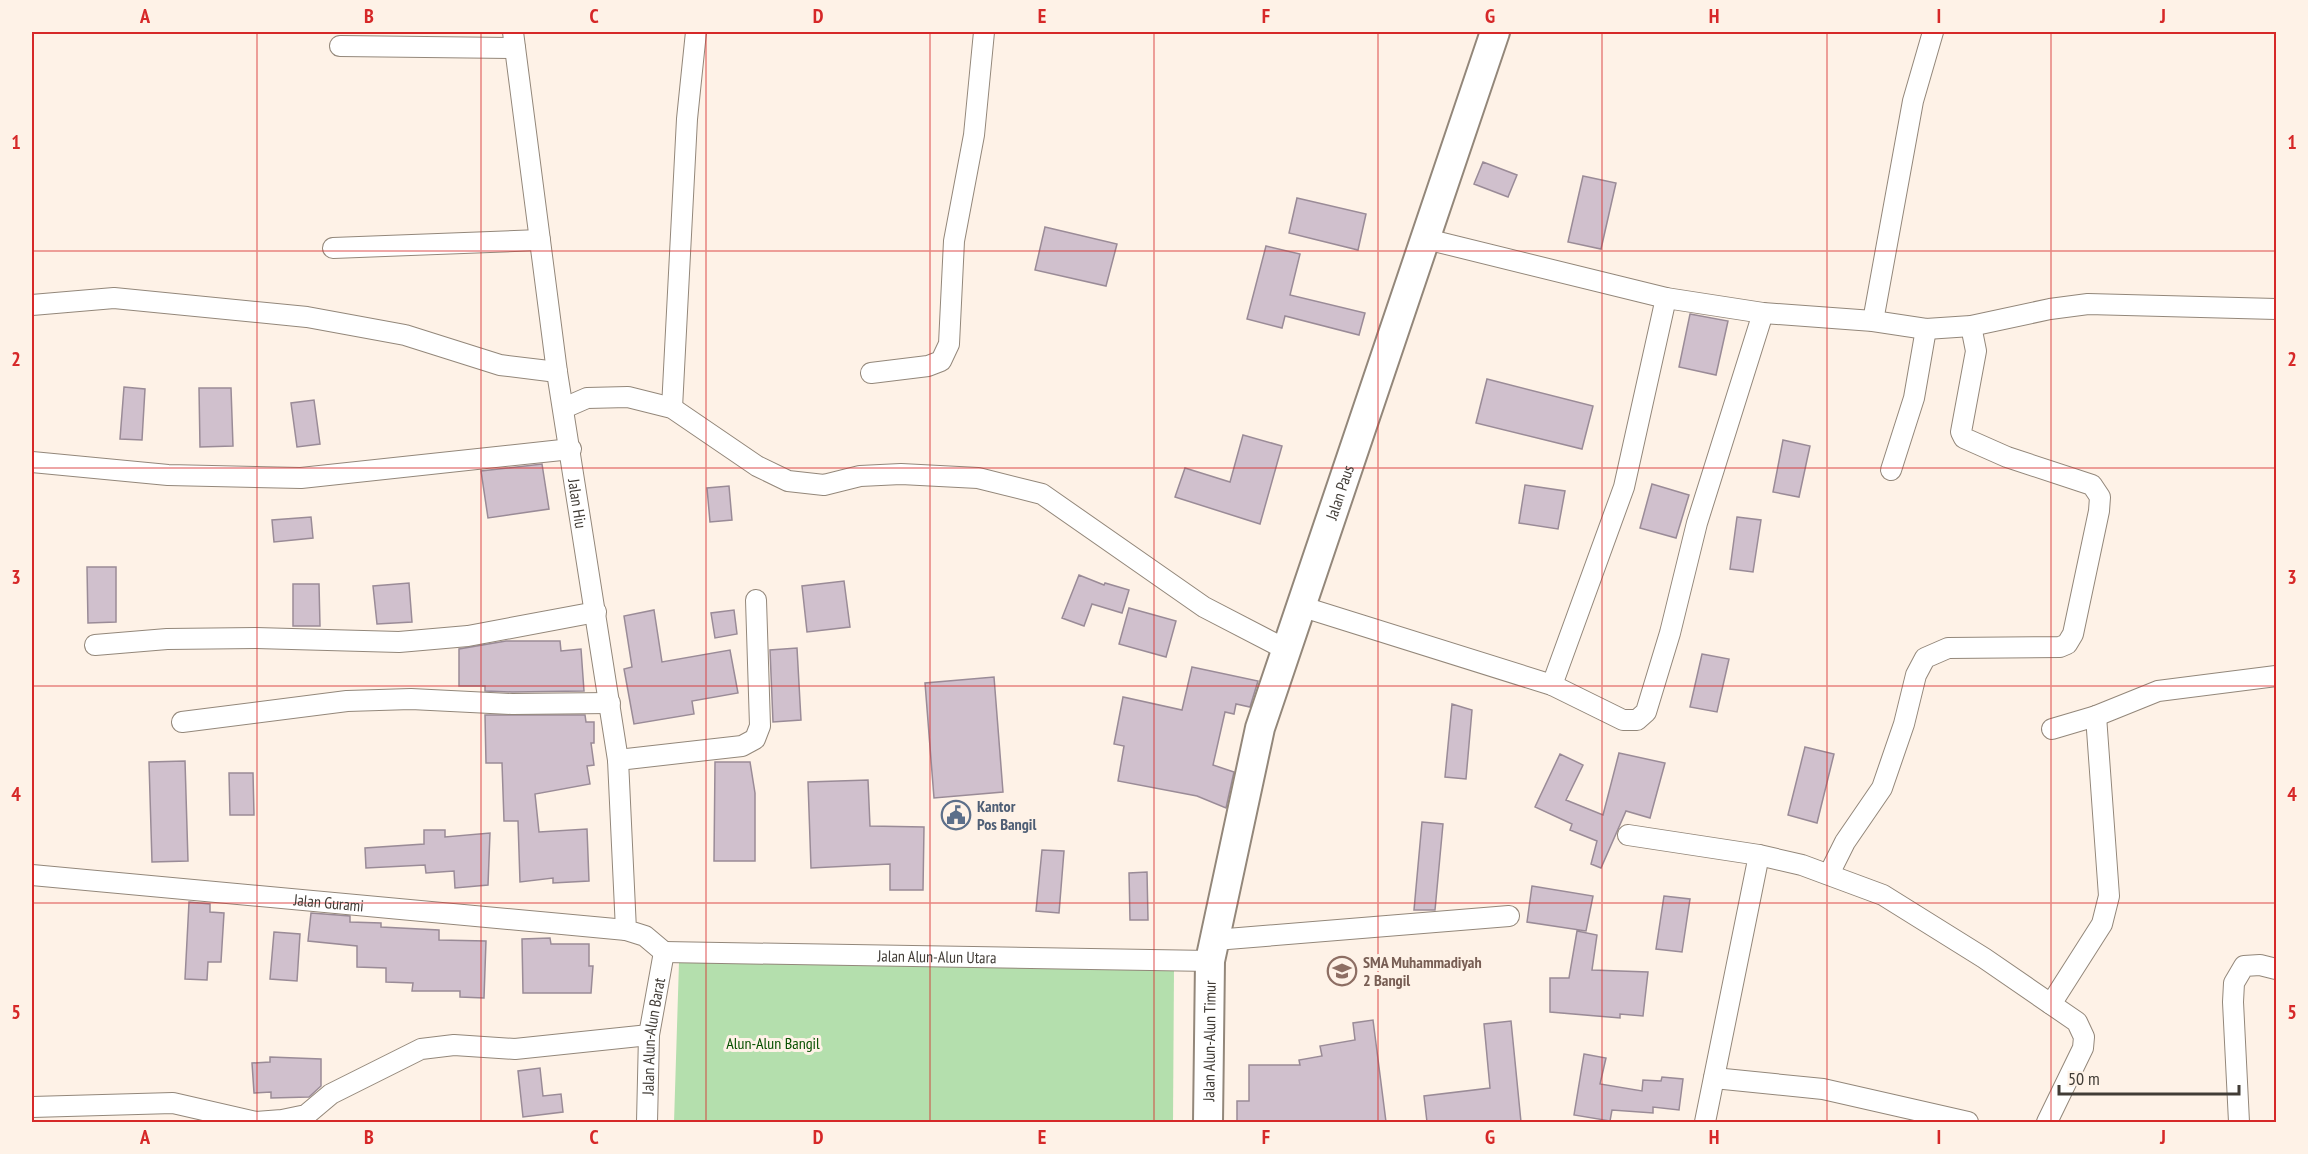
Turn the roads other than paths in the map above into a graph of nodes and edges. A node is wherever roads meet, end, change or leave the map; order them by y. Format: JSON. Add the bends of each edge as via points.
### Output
{"nodes":[{"id":1,"x":696,"y":32,"type":"edge"},
{"id":2,"x":984,"y":32,"type":"edge"},
{"id":3,"x":1495,"y":32,"type":"edge"},
{"id":4,"x":1933,"y":32,"type":"edge"},
{"id":5,"x":514,"y":40,"type":"edge"},
{"id":6,"x":340,"y":46,"type":"dead end"},
{"id":7,"x":1426,"y":239,"type":"junction"},
{"id":8,"x":540,"y":240,"type":"junction"},
{"id":9,"x":333,"y":248,"type":"dead end"},
{"id":10,"x":1666,"y":298,"type":"junction"},
{"id":11,"x":32,"y":305,"type":"edge"},
{"id":12,"x":2277,"y":309,"type":"edge"},
{"id":13,"x":1763,"y":313,"type":"junction"},
{"id":14,"x":1873,"y":321,"type":"junction"},
{"id":15,"x":1971,"y":326,"type":"junction"},
{"id":16,"x":1926,"y":329,"type":"junction"},
{"id":17,"x":557,"y":372,"type":"junction"},
{"id":18,"x":871,"y":373,"type":"dead end"},
{"id":19,"x":564,"y":408,"type":"junction"},
{"id":20,"x":672,"y":408,"type":"junction"},
{"id":21,"x":571,"y":449,"type":"junction"},
{"id":22,"x":32,"y":462,"type":"edge"},
{"id":23,"x":1891,"y":470,"type":"dead end"},
{"id":24,"x":756,"y":600,"type":"dead end"},
{"id":25,"x":1300,"y":606,"type":"junction"},
{"id":26,"x":596,"y":612,"type":"junction"},
{"id":27,"x":94,"y":645,"type":"dead end"},
{"id":28,"x":1285,"y":650,"type":"junction"},
{"id":29,"x":2277,"y":676,"type":"edge"},
{"id":30,"x":1552,"y":685,"type":"junction"},
{"id":31,"x":610,"y":703,"type":"junction"},
{"id":32,"x":2096,"y":716,"type":"junction"},
{"id":33,"x":182,"y":722,"type":"dead end"},
{"id":34,"x":2052,"y":729,"type":"dead end"},
{"id":35,"x":618,"y":760,"type":"junction"},
{"id":36,"x":1628,"y":835,"type":"dead end"},
{"id":37,"x":1759,"y":855,"type":"junction"},
{"id":38,"x":1828,"y":874,"type":"junction"},
{"id":39,"x":32,"y":875,"type":"edge"},
{"id":40,"x":1509,"y":916,"type":"dead end"},
{"id":41,"x":626,"y":930,"type":"junction"},
{"id":42,"x":1213,"y":950,"type":"junction"},
{"id":43,"x":664,"y":952,"type":"junction"},
{"id":44,"x":2277,"y":969,"type":"edge"},
{"id":45,"x":2051,"y":1004,"type":"junction"},
{"id":46,"x":649,"y":1035,"type":"junction"},
{"id":47,"x":1714,"y":1078,"type":"junction"},
{"id":48,"x":32,"y":1107,"type":"edge"},
{"id":49,"x":282,"y":1121,"type":"edge"},
{"id":50,"x":647,"y":1122,"type":"edge"},
{"id":51,"x":1208,"y":1122,"type":"edge"},
{"id":52,"x":1705,"y":1122,"type":"edge"},
{"id":53,"x":1968,"y":1122,"type":"edge"},
{"id":54,"x":2048,"y":1122,"type":"edge"},
{"id":55,"x":2239,"y":1122,"type":"edge"}],
"edges":[{"from":1,"to":20,"type":"street","via":[[687,119]]},
{"from":2,"to":18,"type":"street","via":[[974,135],[954,242],[949,344],[941,361],[928,366]]},
{"from":3,"to":7,"type":"main road","name":"Jalan Paus"},
{"from":4,"to":14,"type":"street","via":[[1913,101]]},
{"from":5,"to":6,"type":"street"},
{"from":5,"to":8,"type":"street","name":"Jalan Hiu"},
{"from":7,"to":10,"type":"street"},
{"from":7,"to":25,"type":"main road","name":"Jalan Paus"},
{"from":8,"to":9,"type":"street"},
{"from":8,"to":17,"type":"street","name":"Jalan Hiu"},
{"from":10,"to":13,"type":"street"},
{"from":10,"to":30,"type":"street","via":[[1624,487]]},
{"from":11,"to":17,"type":"street","via":[[114,298],[307,317],[405,335],[500,365]]},
{"from":12,"to":15,"type":"street","via":[[2088,304]]},
{"from":13,"to":14,"type":"street"},
{"from":13,"to":30,"type":"street","via":[[1697,523],[1646,712],[1637,720],[1623,720]]},
{"from":14,"to":16,"type":"street"},
{"from":15,"to":16,"type":"street"},
{"from":15,"to":38,"type":"street","via":[[1976,351],[1961,432],[1964,438],[2007,457],[2092,485],[2100,496],[2073,634],[2060,647],[1948,648],[1925,658],[1916,675],[1882,788]]},
{"from":16,"to":23,"type":"street","via":[[1914,398]]},
{"from":17,"to":19,"type":"street","name":"Jalan Hiu"},
{"from":19,"to":20,"type":"street","via":[[587,398],[628,397]]},
{"from":19,"to":21,"type":"street","name":"Jalan Hiu"},
{"from":20,"to":28,"type":"street","via":[[757,466],[788,481],[824,485],[860,476],[901,474],[978,478],[1042,494],[1204,607]]},
{"from":21,"to":22,"type":"street","via":[[301,478],[168,475]]},
{"from":21,"to":26,"type":"street","name":"Jalan Hiu"},
{"from":24,"to":35,"type":"street","via":[[760,726],[755,739],[742,746]]},
{"from":25,"to":28,"type":"main road","name":"Jalan Paus"},
{"from":25,"to":30,"type":"street"},
{"from":26,"to":27,"type":"street","via":[[468,636],[399,642],[256,638]]},
{"from":26,"to":31,"type":"street","name":"Jalan Hiu"},
{"from":28,"to":42,"type":"main road","name":"Jalan Paus","via":[[1260,728]]},
{"from":29,"to":32,"type":"street","via":[[2158,691]]},
{"from":31,"to":33,"type":"street","via":[[347,701]]},
{"from":31,"to":35,"type":"street","name":"Jalan Hiu"},
{"from":32,"to":34,"type":"street"},
{"from":32,"to":45,"type":"street","via":[[2109,896],[2102,924]]},
{"from":35,"to":41,"type":"street","name":"Jalan Hiu"},
{"from":36,"to":37,"type":"street"},
{"from":37,"to":38,"type":"street"},
{"from":37,"to":47,"type":"street"},
{"from":38,"to":45,"type":"street","via":[[1883,895]]},
{"from":39,"to":41,"type":"street","name":"Jalan Gurami"},
{"from":40,"to":42,"type":"street","name":"Jalan Alun-Alun Utara"},
{"from":41,"to":43,"type":"street","via":[[645,936]]},
{"from":42,"to":43,"type":"street","name":"Jalan Alun-Alun Utara"},
{"from":42,"to":51,"type":"main road","name":"Jalan Alun-Alun Timur"},
{"from":43,"to":46,"type":"street","name":"Jalan Alun-Alun Barat"},
{"from":44,"to":55,"type":"street","via":[[2260,964],[2244,966],[2234,982]]},
{"from":45,"to":54,"type":"street","via":[[2077,1022],[2085,1037]]},
{"from":46,"to":49,"type":"street","via":[[515,1049],[454,1045],[421,1049],[331,1094],[306,1115]]},
{"from":46,"to":50,"type":"street","name":"Jalan Alun-Alun Barat"},
{"from":47,"to":52,"type":"street"},
{"from":47,"to":53,"type":"street","via":[[1823,1089]]},
{"from":48,"to":49,"type":"street","via":[[173,1103],[256,1122]]}]}
